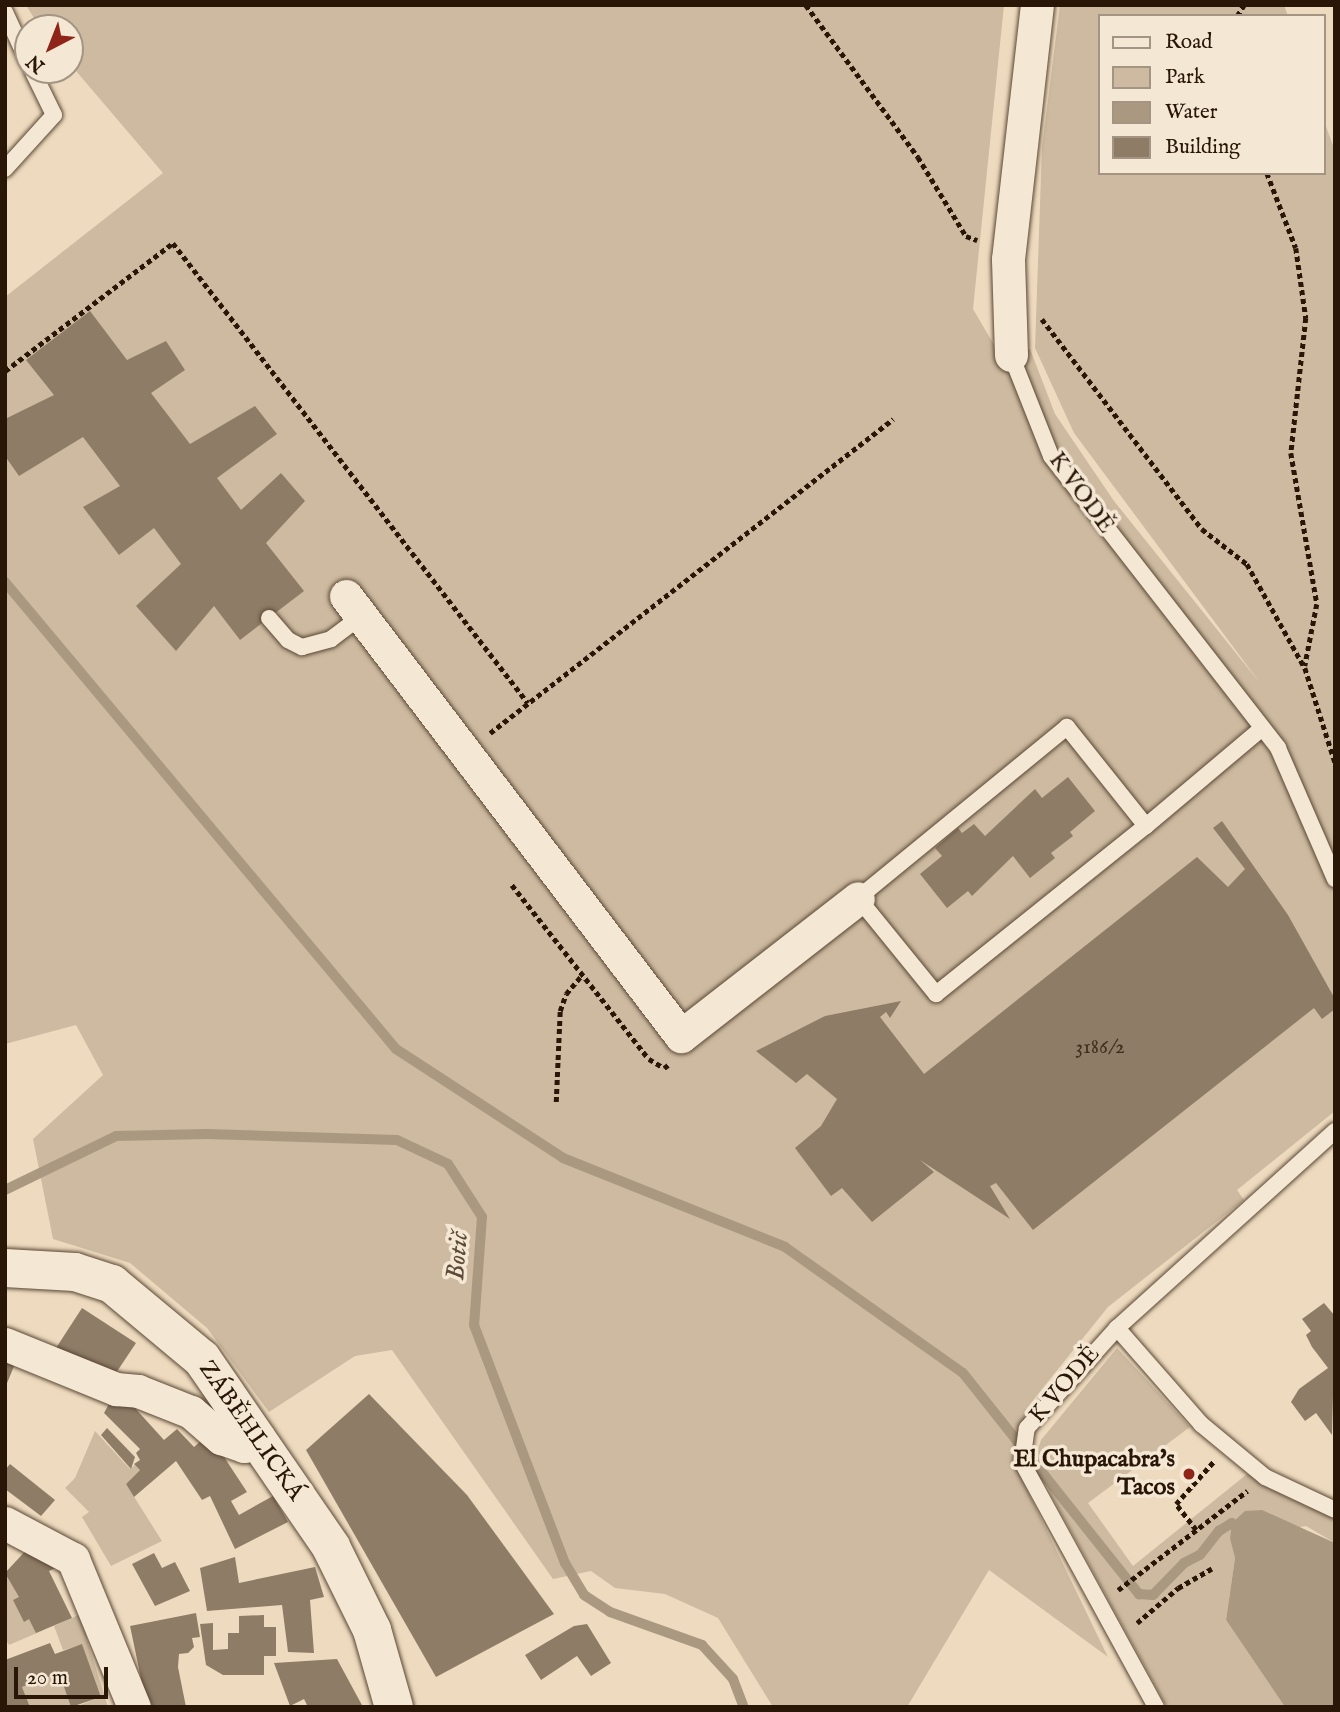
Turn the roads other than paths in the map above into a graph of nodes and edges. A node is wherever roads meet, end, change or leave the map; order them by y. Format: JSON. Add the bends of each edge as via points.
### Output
{"nodes":[{"id":1,"x":1037,"y":5,"type":"edge"},
{"id":2,"x":5,"y":12,"type":"edge"},
{"id":3,"x":14,"y":32,"type":"edge"},
{"id":4,"x":39,"y":84,"type":"edge"},
{"id":5,"x":5,"y":169,"type":"edge"},
{"id":6,"x":1010,"y":355,"type":"joint"},
{"id":7,"x":354,"y":606,"type":"joint"},
{"id":8,"x":269,"y":618,"type":"dead end"},
{"id":9,"x":1261,"y":729,"type":"junction"},
{"id":10,"x":1146,"y":826,"type":"junction"},
{"id":11,"x":1335,"y":880,"type":"edge"},
{"id":12,"x":858,"y":898,"type":"junction"},
{"id":13,"x":1335,"y":1131,"type":"edge"},
{"id":14,"x":5,"y":1268,"type":"edge"},
{"id":15,"x":1116,"y":1328,"type":"junction"},
{"id":16,"x":5,"y":1344,"type":"edge"},
{"id":17,"x":259,"y":1437,"type":"junction"},
{"id":18,"x":1335,"y":1510,"type":"edge"},
{"id":19,"x":5,"y":1523,"type":"edge"},
{"id":20,"x":134,"y":1707,"type":"edge"},
{"id":21,"x":394,"y":1707,"type":"edge"},
{"id":22,"x":1156,"y":1707,"type":"edge"}],
"edges":[{"from":1,"to":6,"type":"street","name":"K VODĚ","via":[[1008,259]]},
{"from":2,"to":3,"type":"lane"},
{"from":4,"to":5,"type":"lane","via":[[54,115]]},
{"from":6,"to":9,"type":"lane","name":"K VODĚ","via":[[1051,456]]},
{"from":7,"to":8,"type":"lane","via":[[331,639],[302,647],[288,640]]},
{"from":7,"to":12,"type":"street","via":[[681,1036]]},
{"from":9,"to":10,"type":"lane"},
{"from":9,"to":11,"type":"lane","name":"K VODĚ","via":[[1278,748]]},
{"from":10,"to":12,"type":"lane","via":[[936,994]]},
{"from":10,"to":12,"type":"lane","via":[[1067,727]]},
{"from":13,"to":15,"type":"lane","name":"K VODĚ"},
{"from":14,"to":17,"type":"street","name":"ZÁBĚHLICKÁ","via":[[75,1272],[127,1294],[202,1359]]},
{"from":15,"to":18,"type":"lane","via":[[1201,1424],[1227,1446],[1265,1477]]},
{"from":15,"to":22,"type":"lane","name":"K VODĚ","via":[[1027,1427],[1022,1462]]},
{"from":16,"to":17,"type":"street","via":[[116,1389],[138,1391],[191,1412],[221,1438],[244,1446]]},
{"from":17,"to":21,"type":"street","name":"ZÁBĚHLICKÁ","via":[[331,1547],[358,1598],[386,1667]]},
{"from":19,"to":20,"type":"street","via":[[73,1559]]}]}
